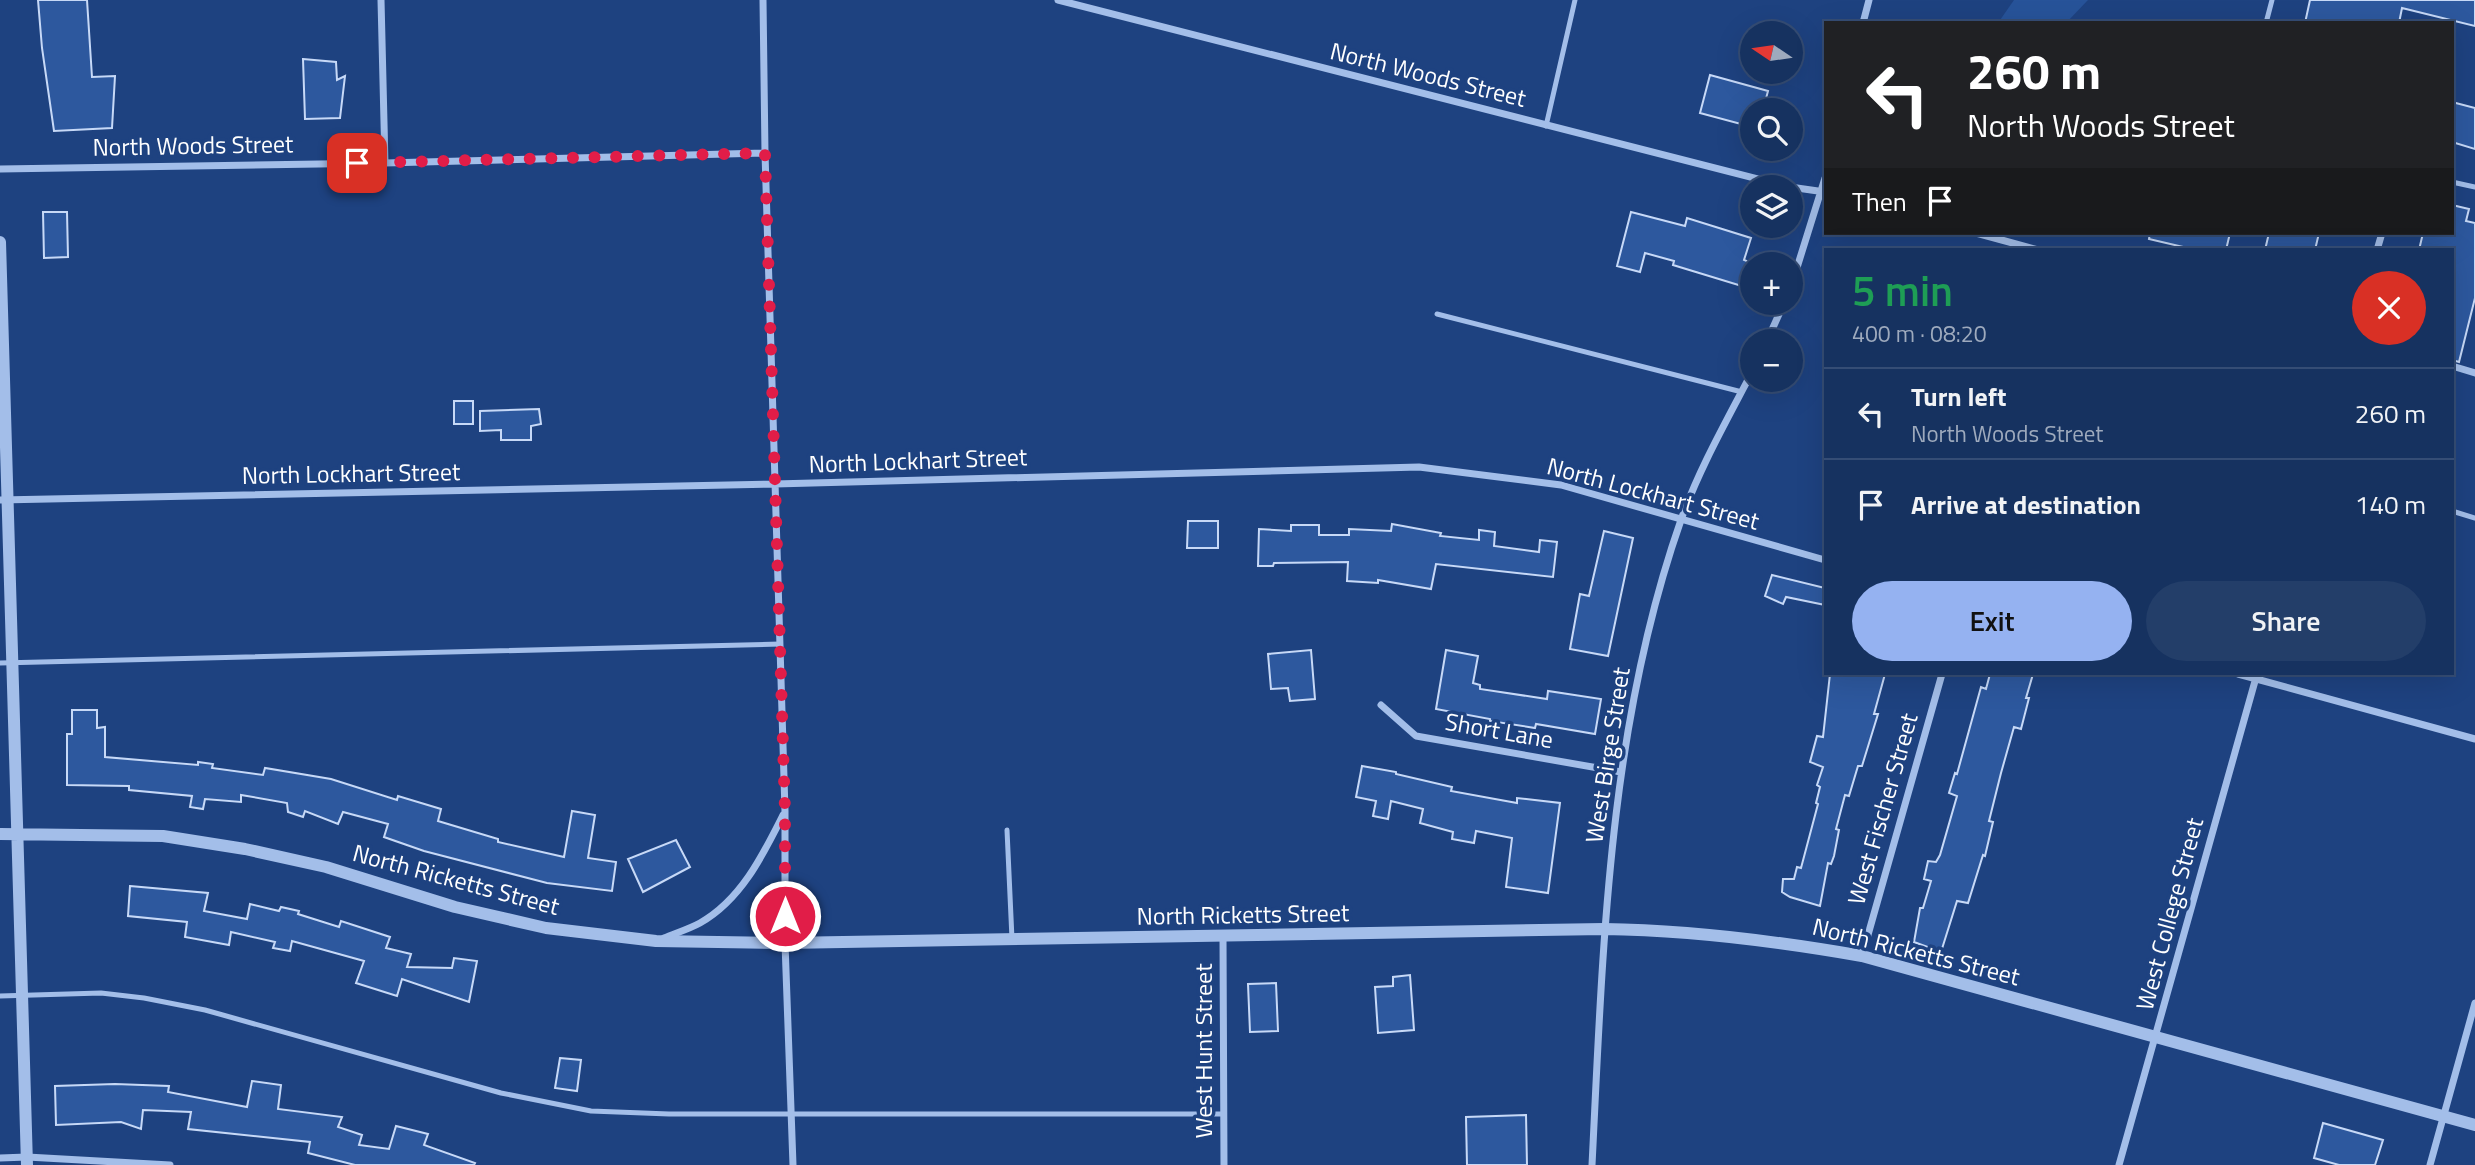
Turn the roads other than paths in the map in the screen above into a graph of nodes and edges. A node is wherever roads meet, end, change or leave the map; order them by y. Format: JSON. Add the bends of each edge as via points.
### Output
{"nodes":[{"id":1,"x":381,"y":0,"type":"edge"},
{"id":2,"x":763,"y":0,"type":"edge"},
{"id":3,"x":1058,"y":0,"type":"edge"},
{"id":4,"x":1575,"y":0,"type":"edge"},
{"id":5,"x":1869,"y":0,"type":"edge"},
{"id":6,"x":2272,"y":0,"type":"edge"},
{"id":7,"x":1864,"y":21,"type":"edge"},
{"id":8,"x":2267,"y":21,"type":"edge"},
{"id":9,"x":1546,"y":126,"type":"junction"},
{"id":10,"x":765,"y":153,"type":"junction"},
{"id":11,"x":385,"y":163,"type":"junction"},
{"id":12,"x":0,"y":169,"type":"edge"},
{"id":13,"x":1742,"y":175,"type":"edge"},
{"id":14,"x":2454,"y":182,"type":"edge"},
{"id":15,"x":2475,"y":187,"type":"edge"},
{"id":16,"x":1803,"y":189,"type":"edge"},
{"id":17,"x":1824,"y":192,"type":"edge"},
{"id":18,"x":1983,"y":235,"type":"edge"},
{"id":19,"x":0,"y":242,"type":"edge"},
{"id":20,"x":2031,"y":248,"type":"edge"},
{"id":21,"x":1803,"y":253,"type":"edge"},
{"id":22,"x":1437,"y":314,"type":"dead end"},
{"id":23,"x":2,"y":337,"type":"edge"},
{"id":24,"x":2454,"y":367,"type":"edge"},
{"id":25,"x":2475,"y":373,"type":"edge"},
{"id":26,"x":1740,"y":391,"type":"edge"},
{"id":27,"x":1742,"y":392,"type":"edge"},
{"id":28,"x":775,"y":484,"type":"junction"},
{"id":29,"x":4,"y":500,"type":"edge"},
{"id":30,"x":2454,"y":512,"type":"edge"},
{"id":31,"x":1682,"y":518,"type":"junction"},
{"id":32,"x":2475,"y":518,"type":"edge"},
{"id":33,"x":1824,"y":560,"type":"edge"},
{"id":34,"x":780,"y":644,"type":"junction"},
{"id":35,"x":6,"y":663,"type":"edge"},
{"id":36,"x":1942,"y":675,"type":"edge"},
{"id":37,"x":2256,"y":676,"type":"edge"},
{"id":38,"x":1381,"y":705,"type":"dead end"},
{"id":39,"x":2475,"y":739,"type":"edge"},
{"id":40,"x":1620,"y":772,"type":"junction"},
{"id":41,"x":785,"y":811,"type":"junction"},
{"id":42,"x":1007,"y":830,"type":"dead end"},
{"id":43,"x":0,"y":834,"type":"edge"},
{"id":44,"x":17,"y":834,"type":"junction"},
{"id":45,"x":1604,"y":929,"type":"junction"},
{"id":46,"x":1223,"y":936,"type":"junction"},
{"id":47,"x":1012,"y":939,"type":"junction"},
{"id":48,"x":656,"y":941,"type":"junction"},
{"id":49,"x":785,"y":943,"type":"junction"},
{"id":50,"x":1862,"y":956,"type":"junction"},
{"id":51,"x":22,"y":995,"type":"junction"},
{"id":52,"x":0,"y":996,"type":"edge"},
{"id":53,"x":2475,"y":1003,"type":"edge"},
{"id":54,"x":2156,"y":1037,"type":"junction"},
{"id":55,"x":791,"y":1114,"type":"junction"},
{"id":56,"x":1223,"y":1114,"type":"junction"},
{"id":57,"x":2444,"y":1116,"type":"junction"},
{"id":58,"x":2475,"y":1125,"type":"edge"},
{"id":59,"x":0,"y":1158,"type":"edge"},
{"id":60,"x":27,"y":1161,"type":"edge"},
{"id":61,"x":170,"y":1165,"type":"edge"},
{"id":62,"x":793,"y":1165,"type":"edge"},
{"id":63,"x":1224,"y":1165,"type":"edge"},
{"id":64,"x":1592,"y":1165,"type":"edge"},
{"id":65,"x":2119,"y":1165,"type":"edge"},
{"id":66,"x":2430,"y":1165,"type":"edge"}],
"edges":[{"from":1,"to":11,"type":"street"},
{"from":2,"to":10,"type":"street"},
{"from":3,"to":9,"type":"street","name":"North Woods Street"},
{"from":4,"to":9,"type":"lane"},
{"from":5,"to":7,"type":"street"},
{"from":6,"to":8,"type":"lane"},
{"from":9,"to":13,"type":"street","name":"North Woods Street"},
{"from":10,"to":11,"type":"street","name":"North Woods Street"},
{"from":10,"to":28,"type":"street"},
{"from":11,"to":12,"type":"street","name":"North Woods Street"},
{"from":14,"to":15,"type":"lane"},
{"from":16,"to":17,"type":"street","name":"North Woods Street"},
{"from":17,"to":21,"type":"street"},
{"from":18,"to":20,"type":"street"},
{"from":19,"to":23,"type":"street"},
{"from":22,"to":26,"type":"lane"},
{"from":23,"to":29,"type":"street"},
{"from":24,"to":25,"type":"street"},
{"from":27,"to":31,"type":"street","name":"West Birge Street"},
{"from":28,"to":29,"type":"street","name":"North Lockhart Street"},
{"from":28,"to":31,"type":"street","name":"North Lockhart Street","via":[[1419,467],[1561,485]]},
{"from":28,"to":34,"type":"street"},
{"from":29,"to":35,"type":"street"},
{"from":30,"to":32,"type":"lane"},
{"from":31,"to":33,"type":"street","name":"North Lockhart Street"},
{"from":31,"to":40,"type":"street","name":"West Birge Street","via":[[1657,595]]},
{"from":34,"to":35,"type":"lane"},
{"from":34,"to":41,"type":"street"},
{"from":35,"to":44,"type":"street"},
{"from":36,"to":50,"type":"street","name":"West Fischer Street"},
{"from":37,"to":39,"type":"street"},
{"from":37,"to":54,"type":"street","name":"West College Street"},
{"from":38,"to":40,"type":"street","name":"Short Lane","via":[[1416,736]]},
{"from":40,"to":45,"type":"street","name":"West Birge Street"},
{"from":41,"to":48,"type":"street","via":[[756,868],[731,897],[701,922]]},
{"from":41,"to":49,"type":"street"},
{"from":42,"to":47,"type":"lane"},
{"from":43,"to":44,"type":"street","name":"North Ricketts Street"},
{"from":44,"to":48,"type":"street","name":"North Ricketts Street","via":[[163,836],[245,849],[546,928]]},
{"from":44,"to":51,"type":"street"},
{"from":45,"to":46,"type":"street","name":"North Ricketts Street"},
{"from":45,"to":50,"type":"street","name":"North Ricketts Street","via":[[1785,942]]},
{"from":45,"to":64,"type":"street","name":"West Birge Street"},
{"from":46,"to":47,"type":"street","name":"North Ricketts Street"},
{"from":46,"to":56,"type":"street","name":"West Hunt Street"},
{"from":47,"to":49,"type":"street","name":"North Ricketts Street"},
{"from":48,"to":49,"type":"street","name":"North Ricketts Street"},
{"from":49,"to":55,"type":"street"},
{"from":50,"to":54,"type":"street","name":"North Ricketts Street"},
{"from":51,"to":52,"type":"lane"},
{"from":51,"to":55,"type":"lane","via":[[101,993],[205,1010],[501,1093],[591,1111]]},
{"from":51,"to":60,"type":"street"},
{"from":53,"to":57,"type":"street"},
{"from":54,"to":57,"type":"street","name":"North Ricketts Street"},
{"from":54,"to":65,"type":"street","name":"West College Street"},
{"from":55,"to":56,"type":"lane"},
{"from":55,"to":62,"type":"street"},
{"from":56,"to":63,"type":"street","name":"West Hunt Street"},
{"from":57,"to":58,"type":"street","name":"North Ricketts Street"},
{"from":57,"to":66,"type":"street"},
{"from":59,"to":60,"type":"street"},
{"from":60,"to":61,"type":"street"}]}
